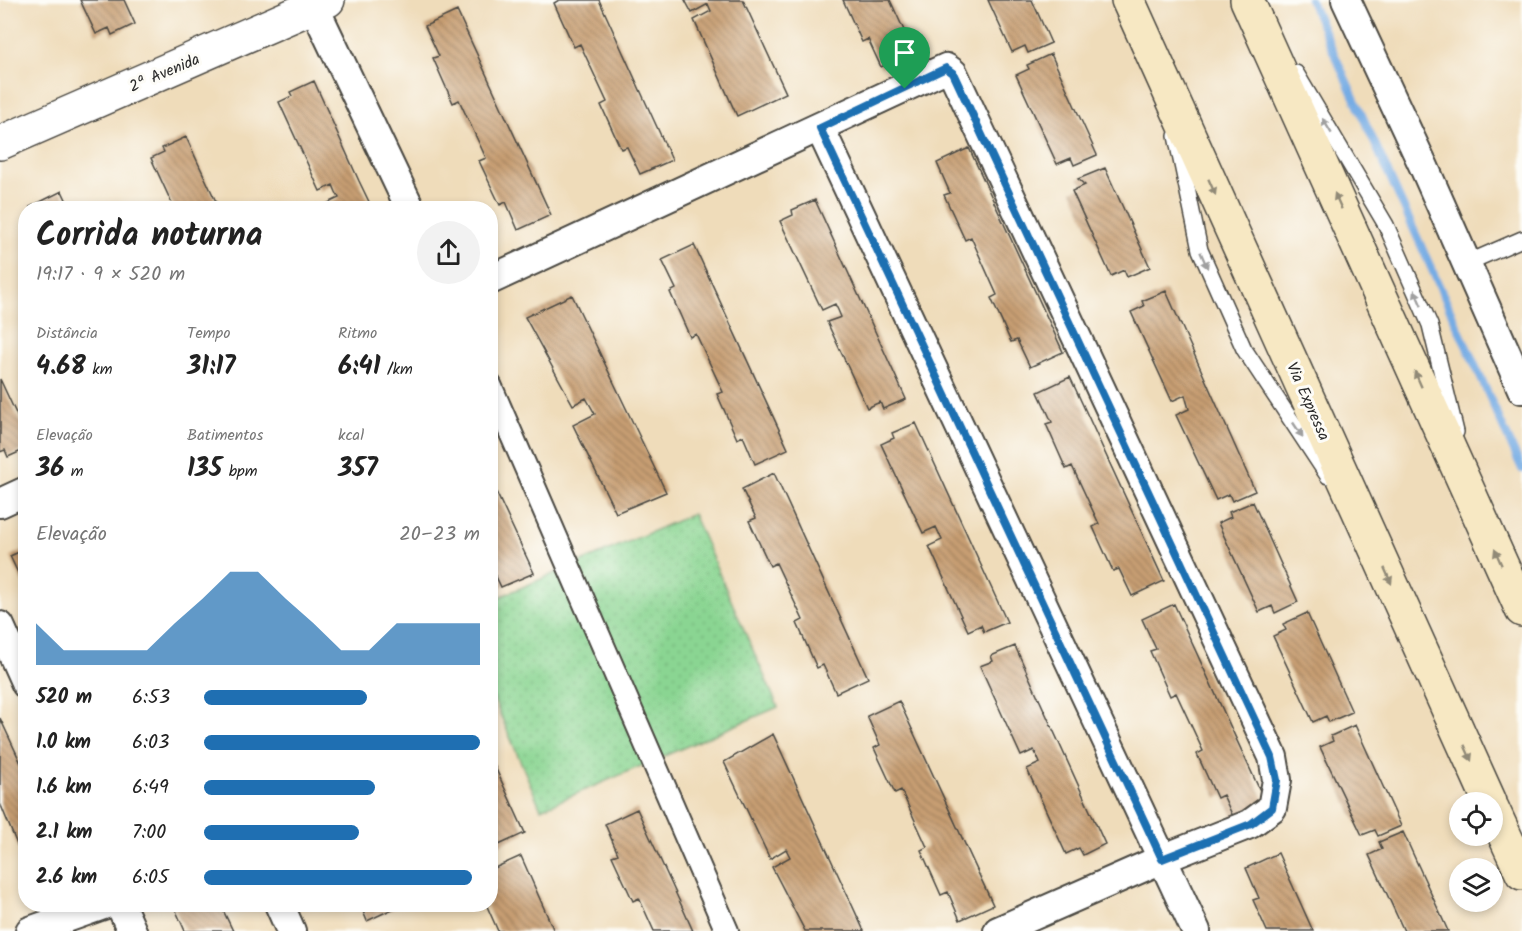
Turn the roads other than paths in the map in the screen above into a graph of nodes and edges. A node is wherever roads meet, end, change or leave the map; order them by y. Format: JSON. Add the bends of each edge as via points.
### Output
{"nodes":[{"id":1,"x":1128,"y":0,"type":"edge"},
{"id":2,"x":1247,"y":0,"type":"edge"},
{"id":3,"x":1252,"y":0,"type":"edge"},
{"id":4,"x":1346,"y":0,"type":"edge"},
{"id":5,"x":317,"y":2,"type":"edge"},
{"id":6,"x":820,"y":128,"type":"junction"},
{"id":7,"x":0,"y":143,"type":"edge"},
{"id":8,"x":407,"y":201,"type":"edge"},
{"id":9,"x":1522,"y":238,"type":"edge"},
{"id":10,"x":1467,"y":263,"type":"junction"},
{"id":11,"x":498,"y":276,"type":"edge"},
{"id":12,"x":1522,"y":389,"type":"edge"},
{"id":13,"x":498,"y":403,"type":"edge"},
{"id":14,"x":18,"y":495,"type":"edge"},
{"id":15,"x":1471,"y":496,"type":"junction"},
{"id":16,"x":0,"y":503,"type":"edge"},
{"id":17,"x":1522,"y":610,"type":"edge"},
{"id":18,"x":0,"y":626,"type":"edge"},
{"id":19,"x":18,"y":666,"type":"edge"},
{"id":20,"x":1485,"y":792,"type":"edge"},
{"id":21,"x":1503,"y":832,"type":"edge"},
{"id":22,"x":1162,"y":859,"type":"junction"},
{"id":23,"x":1522,"y":873,"type":"edge"},
{"id":24,"x":83,"y":912,"type":"edge"},
{"id":25,"x":124,"y":912,"type":"edge"},
{"id":26,"x":283,"y":912,"type":"edge"},
{"id":27,"x":30,"y":931,"type":"edge"},
{"id":28,"x":132,"y":931,"type":"edge"},
{"id":29,"x":291,"y":931,"type":"edge"},
{"id":30,"x":727,"y":931,"type":"edge"},
{"id":31,"x":998,"y":931,"type":"edge"},
{"id":32,"x":1196,"y":931,"type":"edge"}],
"edges":[{"from":1,"to":20,"type":"main road","name":"Via Expressa","one_way":true},
{"from":15,"to":2,"type":"main road","one_way":true},
{"from":15,"to":3,"type":"lane","one_way":true,"via":[[1430,325],[1404,265],[1386,225]]},
{"from":4,"to":10,"type":"street"},
{"from":5,"to":7,"type":"street","name":"2ª Avenida"},
{"from":5,"to":8,"type":"street"},
{"from":6,"to":11,"type":"street"},
{"from":6,"to":22,"type":"street"},
{"from":6,"to":22,"type":"street","via":[[946,68],[953,73],[1272,757],[1277,780],[1272,808],[1251,824]]},
{"from":9,"to":10,"type":"lane"},
{"from":10,"to":12,"type":"street"},
{"from":13,"to":30,"type":"street"},
{"from":14,"to":16,"type":"street"},
{"from":17,"to":15,"type":"main road","one_way":true},
{"from":18,"to":19,"type":"street"},
{"from":21,"to":23,"type":"main road"},
{"from":22,"to":31,"type":"street"},
{"from":22,"to":32,"type":"street"},
{"from":24,"to":27,"type":"street"},
{"from":25,"to":28,"type":"street"},
{"from":26,"to":29,"type":"street"}]}
